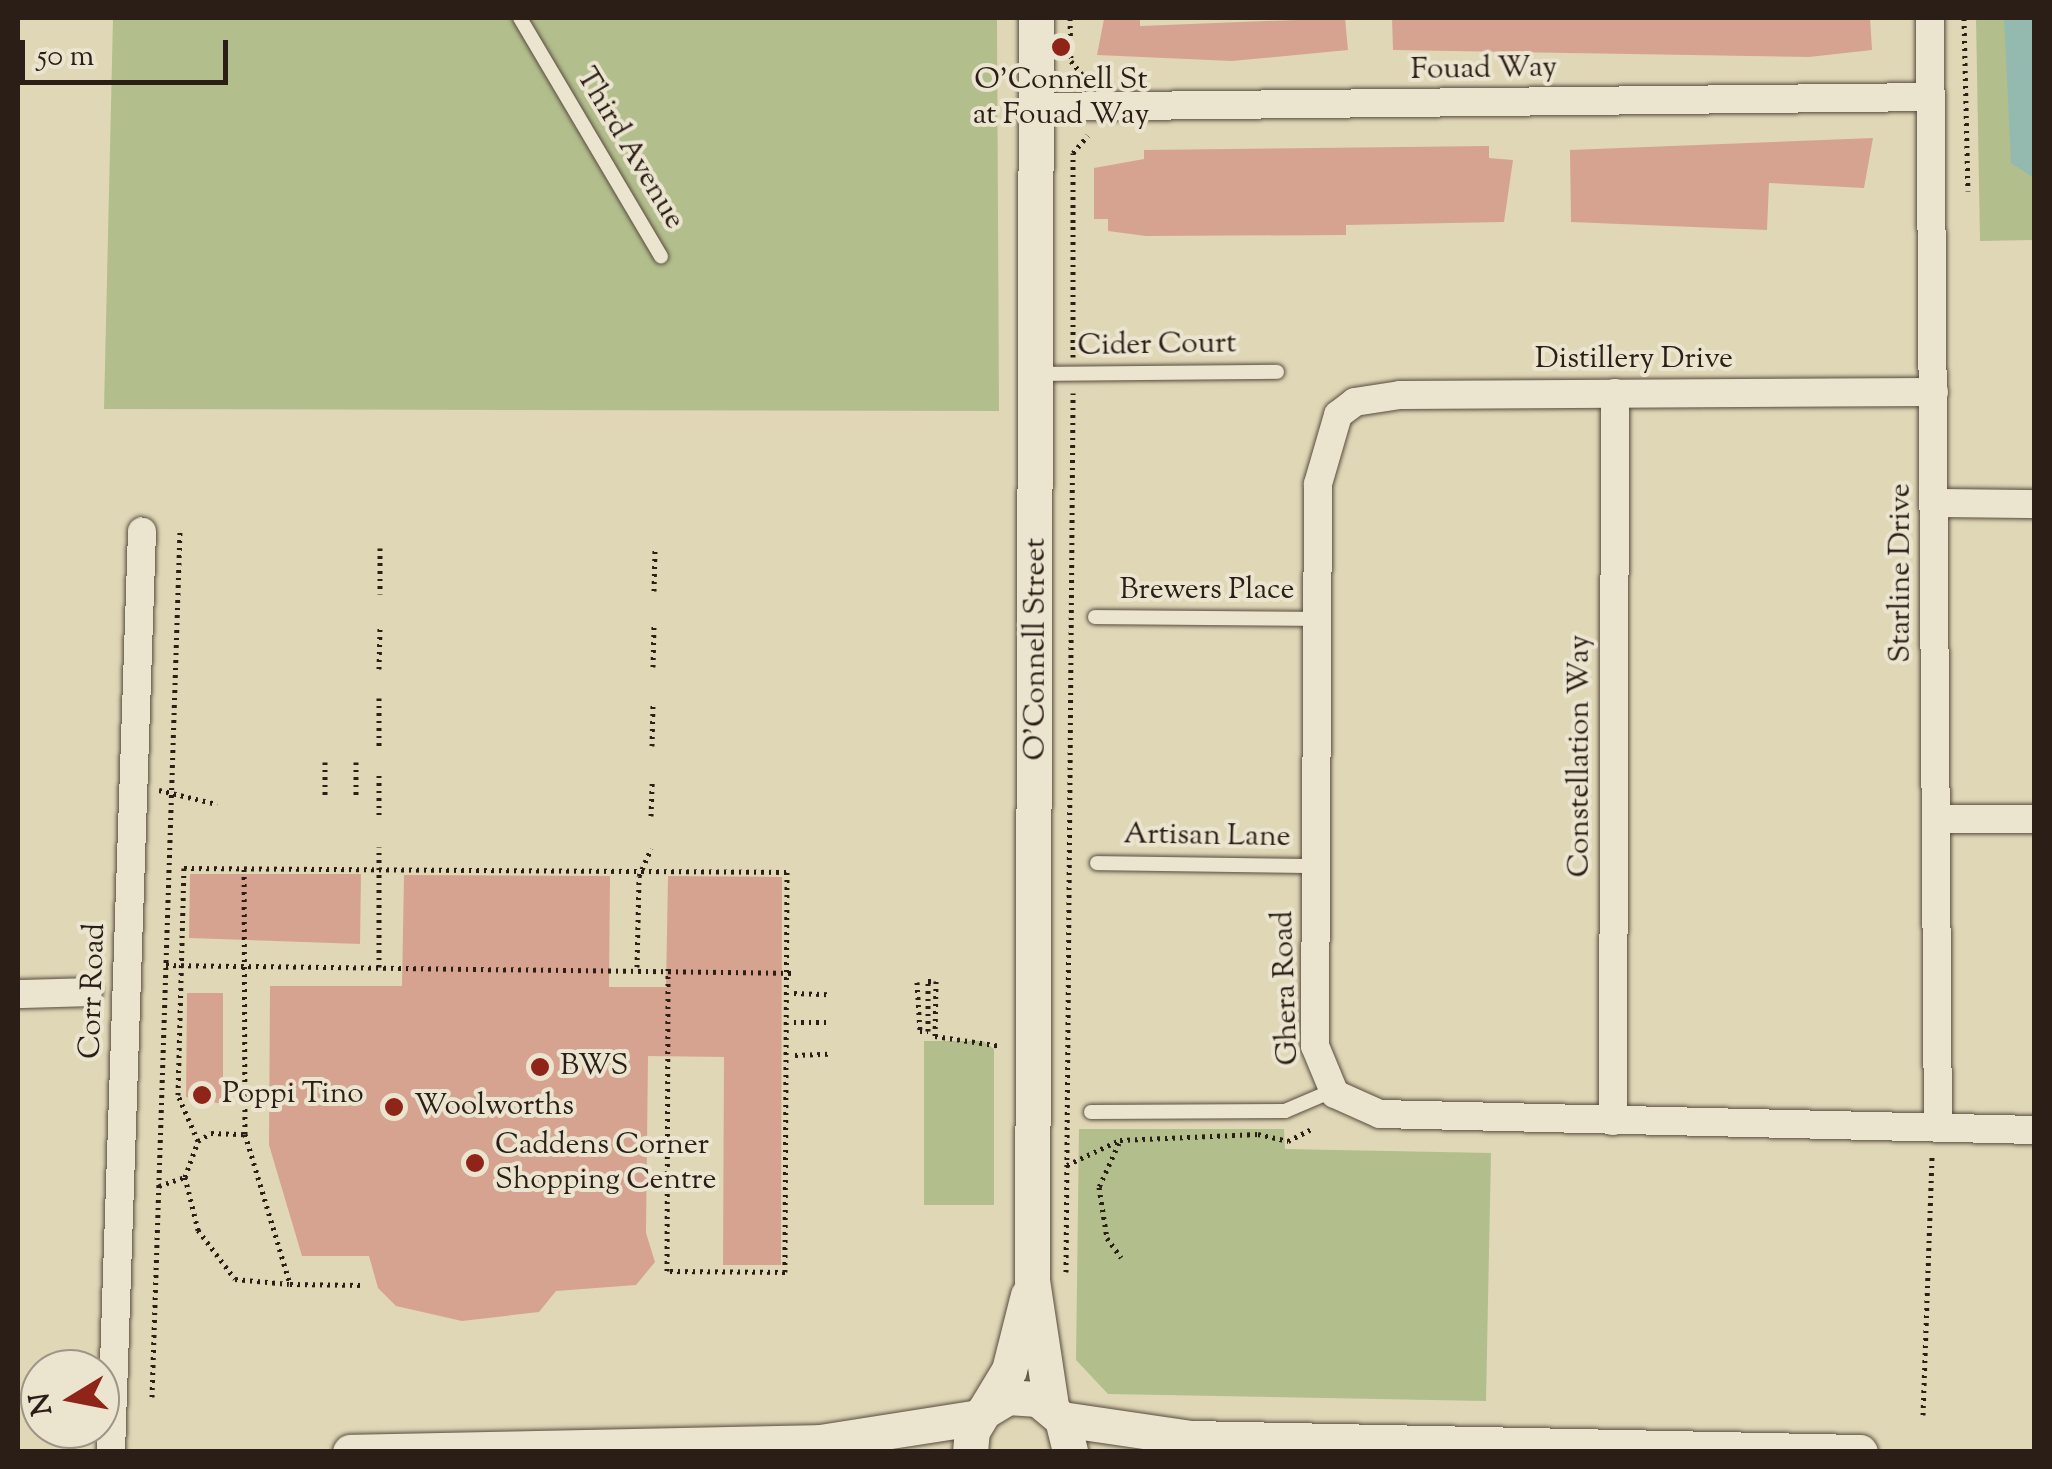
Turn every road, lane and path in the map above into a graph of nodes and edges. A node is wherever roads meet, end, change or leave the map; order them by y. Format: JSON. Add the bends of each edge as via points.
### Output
{"nodes":[{"id":1,"x":520,"y":18,"type":"edge"},
{"id":2,"x":1036,"y":18,"type":"edge"},
{"id":3,"x":1070,"y":18,"type":"edge"},
{"id":4,"x":1930,"y":18,"type":"edge"},
{"id":5,"x":1964,"y":18,"type":"edge"},
{"id":6,"x":1093,"y":90,"type":"dead end"},
{"id":7,"x":1932,"y":96,"type":"junction"},
{"id":8,"x":1038,"y":107,"type":"junction"},
{"id":9,"x":1094,"y":122,"type":"dead end"},
{"id":10,"x":1968,"y":191,"type":"dead end"},
{"id":11,"x":661,"y":256,"type":"dead end"},
{"id":12,"x":1277,"y":372,"type":"dead end"},
{"id":13,"x":1056,"y":374,"type":"junction"},
{"id":14,"x":1615,"y":392,"type":"junction"},
{"id":15,"x":1934,"y":392,"type":"junction"},
{"id":16,"x":1338,"y":415,"type":"joint"},
{"id":17,"x":1934,"y":503,"type":"junction"},
{"id":18,"x":2034,"y":504,"type":"edge"},
{"id":19,"x":142,"y":532,"type":"dead end"},
{"id":20,"x":180,"y":532,"type":"dead end"},
{"id":21,"x":380,"y":548,"type":"dead end"},
{"id":22,"x":655,"y":550,"type":"dead end"},
{"id":23,"x":654,"y":592,"type":"dead end"},
{"id":24,"x":380,"y":594,"type":"dead end"},
{"id":25,"x":1095,"y":617,"type":"dead end"},
{"id":26,"x":1318,"y":619,"type":"junction"},
{"id":27,"x":654,"y":626,"type":"dead end"},
{"id":28,"x":380,"y":627,"type":"dead end"},
{"id":29,"x":653,"y":667,"type":"dead end"},
{"id":30,"x":380,"y":669,"type":"dead end"},
{"id":31,"x":380,"y":698,"type":"dead end"},
{"id":32,"x":653,"y":705,"type":"dead end"},
{"id":33,"x":652,"y":746,"type":"dead end"},
{"id":34,"x":380,"y":748,"type":"dead end"},
{"id":35,"x":325,"y":762,"type":"dead end"},
{"id":36,"x":356,"y":762,"type":"dead end"},
{"id":37,"x":380,"y":774,"type":"dead end"},
{"id":38,"x":652,"y":780,"type":"dead end"},
{"id":39,"x":159,"y":790,"type":"dead end"},
{"id":40,"x":173,"y":791,"type":"junction"},
{"id":41,"x":325,"y":797,"type":"dead end"},
{"id":42,"x":356,"y":797,"type":"dead end"},
{"id":43,"x":217,"y":804,"type":"dead end"},
{"id":44,"x":379,"y":815,"type":"dead end"},
{"id":45,"x":651,"y":816,"type":"dead end"},
{"id":46,"x":1936,"y":819,"type":"junction"},
{"id":47,"x":2034,"y":819,"type":"edge"},
{"id":48,"x":379,"y":847,"type":"dead end"},
{"id":49,"x":651,"y":848,"type":"dead end"},
{"id":50,"x":1097,"y":863,"type":"dead end"},
{"id":51,"x":1316,"y":866,"type":"junction"},
{"id":52,"x":244,"y":868,"type":"junction"},
{"id":53,"x":379,"y":870,"type":"junction"},
{"id":54,"x":642,"y":871,"type":"junction"},
{"id":55,"x":166,"y":965,"type":"junction"},
{"id":56,"x":182,"y":965,"type":"junction"},
{"id":57,"x":242,"y":966,"type":"junction"},
{"id":58,"x":668,"y":966,"type":"junction"},
{"id":59,"x":379,"y":967,"type":"junction"},
{"id":60,"x":637,"y":968,"type":"junction"},
{"id":61,"x":786,"y":968,"type":"junction"},
{"id":62,"x":794,"y":973,"type":"dead end"},
{"id":63,"x":918,"y":982,"type":"dead end"},
{"id":64,"x":88,"y":992,"type":"dead end"},
{"id":65,"x":794,"y":993,"type":"dead end"},
{"id":66,"x":18,"y":994,"type":"edge"},
{"id":67,"x":828,"y":994,"type":"dead end"},
{"id":68,"x":794,"y":1022,"type":"dead end"},
{"id":69,"x":828,"y":1022,"type":"dead end"},
{"id":70,"x":1001,"y":1046,"type":"dead end"},
{"id":71,"x":794,"y":1054,"type":"dead end"},
{"id":72,"x":828,"y":1054,"type":"dead end"},
{"id":73,"x":1332,"y":1091,"type":"junction"},
{"id":74,"x":1091,"y":1112,"type":"dead end"},
{"id":75,"x":1613,"y":1120,"type":"junction"},
{"id":76,"x":1312,"y":1128,"type":"dead end"},
{"id":77,"x":2034,"y":1130,"type":"edge"},
{"id":78,"x":245,"y":1134,"type":"junction"},
{"id":79,"x":1120,"y":1140,"type":"junction"},
{"id":80,"x":1935,"y":1140,"type":"junction"},
{"id":81,"x":198,"y":1141,"type":"junction"},
{"id":82,"x":1067,"y":1165,"type":"junction"},
{"id":83,"x":184,"y":1177,"type":"junction"},
{"id":84,"x":159,"y":1186,"type":"junction"},
{"id":85,"x":1121,"y":1258,"type":"dead end"},
{"id":86,"x":1049,"y":1278,"type":"junction"},
{"id":87,"x":290,"y":1284,"type":"junction"},
{"id":88,"x":364,"y":1285,"type":"dead end"},
{"id":89,"x":152,"y":1397,"type":"dead end"},
{"id":90,"x":981,"y":1414,"type":"junction"},
{"id":91,"x":1923,"y":1415,"type":"dead end"},
{"id":92,"x":1061,"y":1425,"type":"edge"},
{"id":93,"x":1191,"y":1438,"type":"junction"},
{"id":94,"x":820,"y":1442,"type":"junction"},
{"id":95,"x":111,"y":1452,"type":"edge"},
{"id":96,"x":350,"y":1452,"type":"edge"},
{"id":97,"x":874,"y":1452,"type":"edge"},
{"id":98,"x":970,"y":1452,"type":"edge"},
{"id":99,"x":1150,"y":1452,"type":"edge"},
{"id":100,"x":1860,"y":1452,"type":"edge"}],
"edges":[{"from":1,"to":11,"type":"lane","name":"Third Avenue"},
{"from":2,"to":8,"type":"street","name":"O'Connell Street"},
{"from":3,"to":6,"type":"path","via":[[1074,68],[1094,80]]},
{"from":4,"to":7,"type":"street","name":"Starline Drive"},
{"from":5,"to":10,"type":"path"},
{"from":7,"to":8,"type":"street","name":"Fouad Way"},
{"from":7,"to":15,"type":"street","name":"Starline Drive"},
{"from":8,"to":13,"type":"street","name":"O'Connell Street"},
{"from":9,"to":13,"type":"path","via":[[1073,153]]},
{"from":12,"to":13,"type":"lane","name":"Cider Court"},
{"from":13,"to":82,"type":"path"},
{"from":13,"to":86,"type":"street","name":"O'Connell Street"},
{"from":14,"to":15,"type":"street","name":"Distillery Drive"},
{"from":14,"to":16,"type":"street","name":"Distillery Drive","via":[[1400,395],[1355,402]]},
{"from":14,"to":75,"type":"street","name":"Constellation Way"},
{"from":15,"to":17,"type":"street","name":"Starline Drive"},
{"from":16,"to":26,"type":"street","name":"Ghera Road","via":[[1318,484]]},
{"from":17,"to":18,"type":"street"},
{"from":17,"to":46,"type":"street","name":"Starline Drive"},
{"from":19,"to":95,"type":"street","name":"Corr Road"},
{"from":20,"to":40,"type":"path"},
{"from":21,"to":24,"type":"path"},
{"from":22,"to":23,"type":"path"},
{"from":25,"to":26,"type":"lane","name":"Brewers Place"},
{"from":26,"to":51,"type":"street","name":"Ghera Road"},
{"from":27,"to":29,"type":"path"},
{"from":28,"to":30,"type":"path"},
{"from":31,"to":34,"type":"path"},
{"from":32,"to":33,"type":"path"},
{"from":35,"to":41,"type":"path"},
{"from":36,"to":42,"type":"path"},
{"from":37,"to":44,"type":"path"},
{"from":38,"to":45,"type":"path"},
{"from":39,"to":40,"type":"path"},
{"from":40,"to":43,"type":"path"},
{"from":40,"to":55,"type":"path"},
{"from":46,"to":47,"type":"street"},
{"from":46,"to":80,"type":"street","name":"Starline Drive"},
{"from":48,"to":53,"type":"path"},
{"from":49,"to":54,"type":"path"},
{"from":50,"to":51,"type":"lane","name":"Artisan Lane"},
{"from":51,"to":73,"type":"street","name":"Ghera Road","via":[[1315,1046]]},
{"from":52,"to":53,"type":"path"},
{"from":52,"to":56,"type":"path","via":[[184,868]]},
{"from":52,"to":57,"type":"path"},
{"from":53,"to":54,"type":"path"},
{"from":53,"to":59,"type":"path"},
{"from":54,"to":60,"type":"path"},
{"from":54,"to":61,"type":"path","via":[[787,872]]},
{"from":55,"to":56,"type":"path"},
{"from":55,"to":84,"type":"path"},
{"from":56,"to":57,"type":"path"},
{"from":56,"to":81,"type":"path","via":[[178,1095]]},
{"from":57,"to":59,"type":"path"},
{"from":57,"to":78,"type":"path"},
{"from":58,"to":60,"type":"path"},
{"from":58,"to":61,"type":"path"},
{"from":58,"to":61,"type":"path","via":[[667,1271],[784,1272]]},
{"from":59,"to":60,"type":"path"},
{"from":61,"to":62,"type":"path"},
{"from":63,"to":70,"type":"path","via":[[920,1031],[928,1031],[928,981],[936,982],[936,1036]]},
{"from":64,"to":66,"type":"street"},
{"from":65,"to":67,"type":"path"},
{"from":68,"to":69,"type":"path"},
{"from":71,"to":72,"type":"path"},
{"from":73,"to":74,"type":"lane","via":[[1285,1111]]},
{"from":73,"to":75,"type":"street","name":"Ghera Road","via":[[1380,1114]]},
{"from":75,"to":80,"type":"street","name":"Ghera Road"},
{"from":76,"to":79,"type":"path","via":[[1288,1142],[1258,1134]]},
{"from":77,"to":80,"type":"street","name":"Ghera Road"},
{"from":78,"to":81,"type":"path"},
{"from":78,"to":87,"type":"path"},
{"from":79,"to":82,"type":"path"},
{"from":79,"to":85,"type":"path","via":[[1099,1187],[1107,1238]]},
{"from":80,"to":91,"type":"path"},
{"from":81,"to":83,"type":"path"},
{"from":82,"to":86,"type":"path"},
{"from":83,"to":84,"type":"path"},
{"from":83,"to":87,"type":"path","via":[[198,1230],[224,1267],[235,1278]]},
{"from":84,"to":89,"type":"path"},
{"from":86,"to":90,"type":"street","name":"O'Connell Street"},
{"from":86,"to":92,"type":"street","name":"O'Connell Street"},
{"from":87,"to":88,"type":"path"},
{"from":90,"to":92,"type":"street","via":[[1008,1397]]},
{"from":90,"to":94,"type":"street"},
{"from":90,"to":98,"type":"street","name":"O'Connell Street"},
{"from":92,"to":93,"type":"street"},
{"from":93,"to":99,"type":"street"},
{"from":93,"to":100,"type":"street"},
{"from":94,"to":96,"type":"street"},
{"from":94,"to":97,"type":"street"}]}
